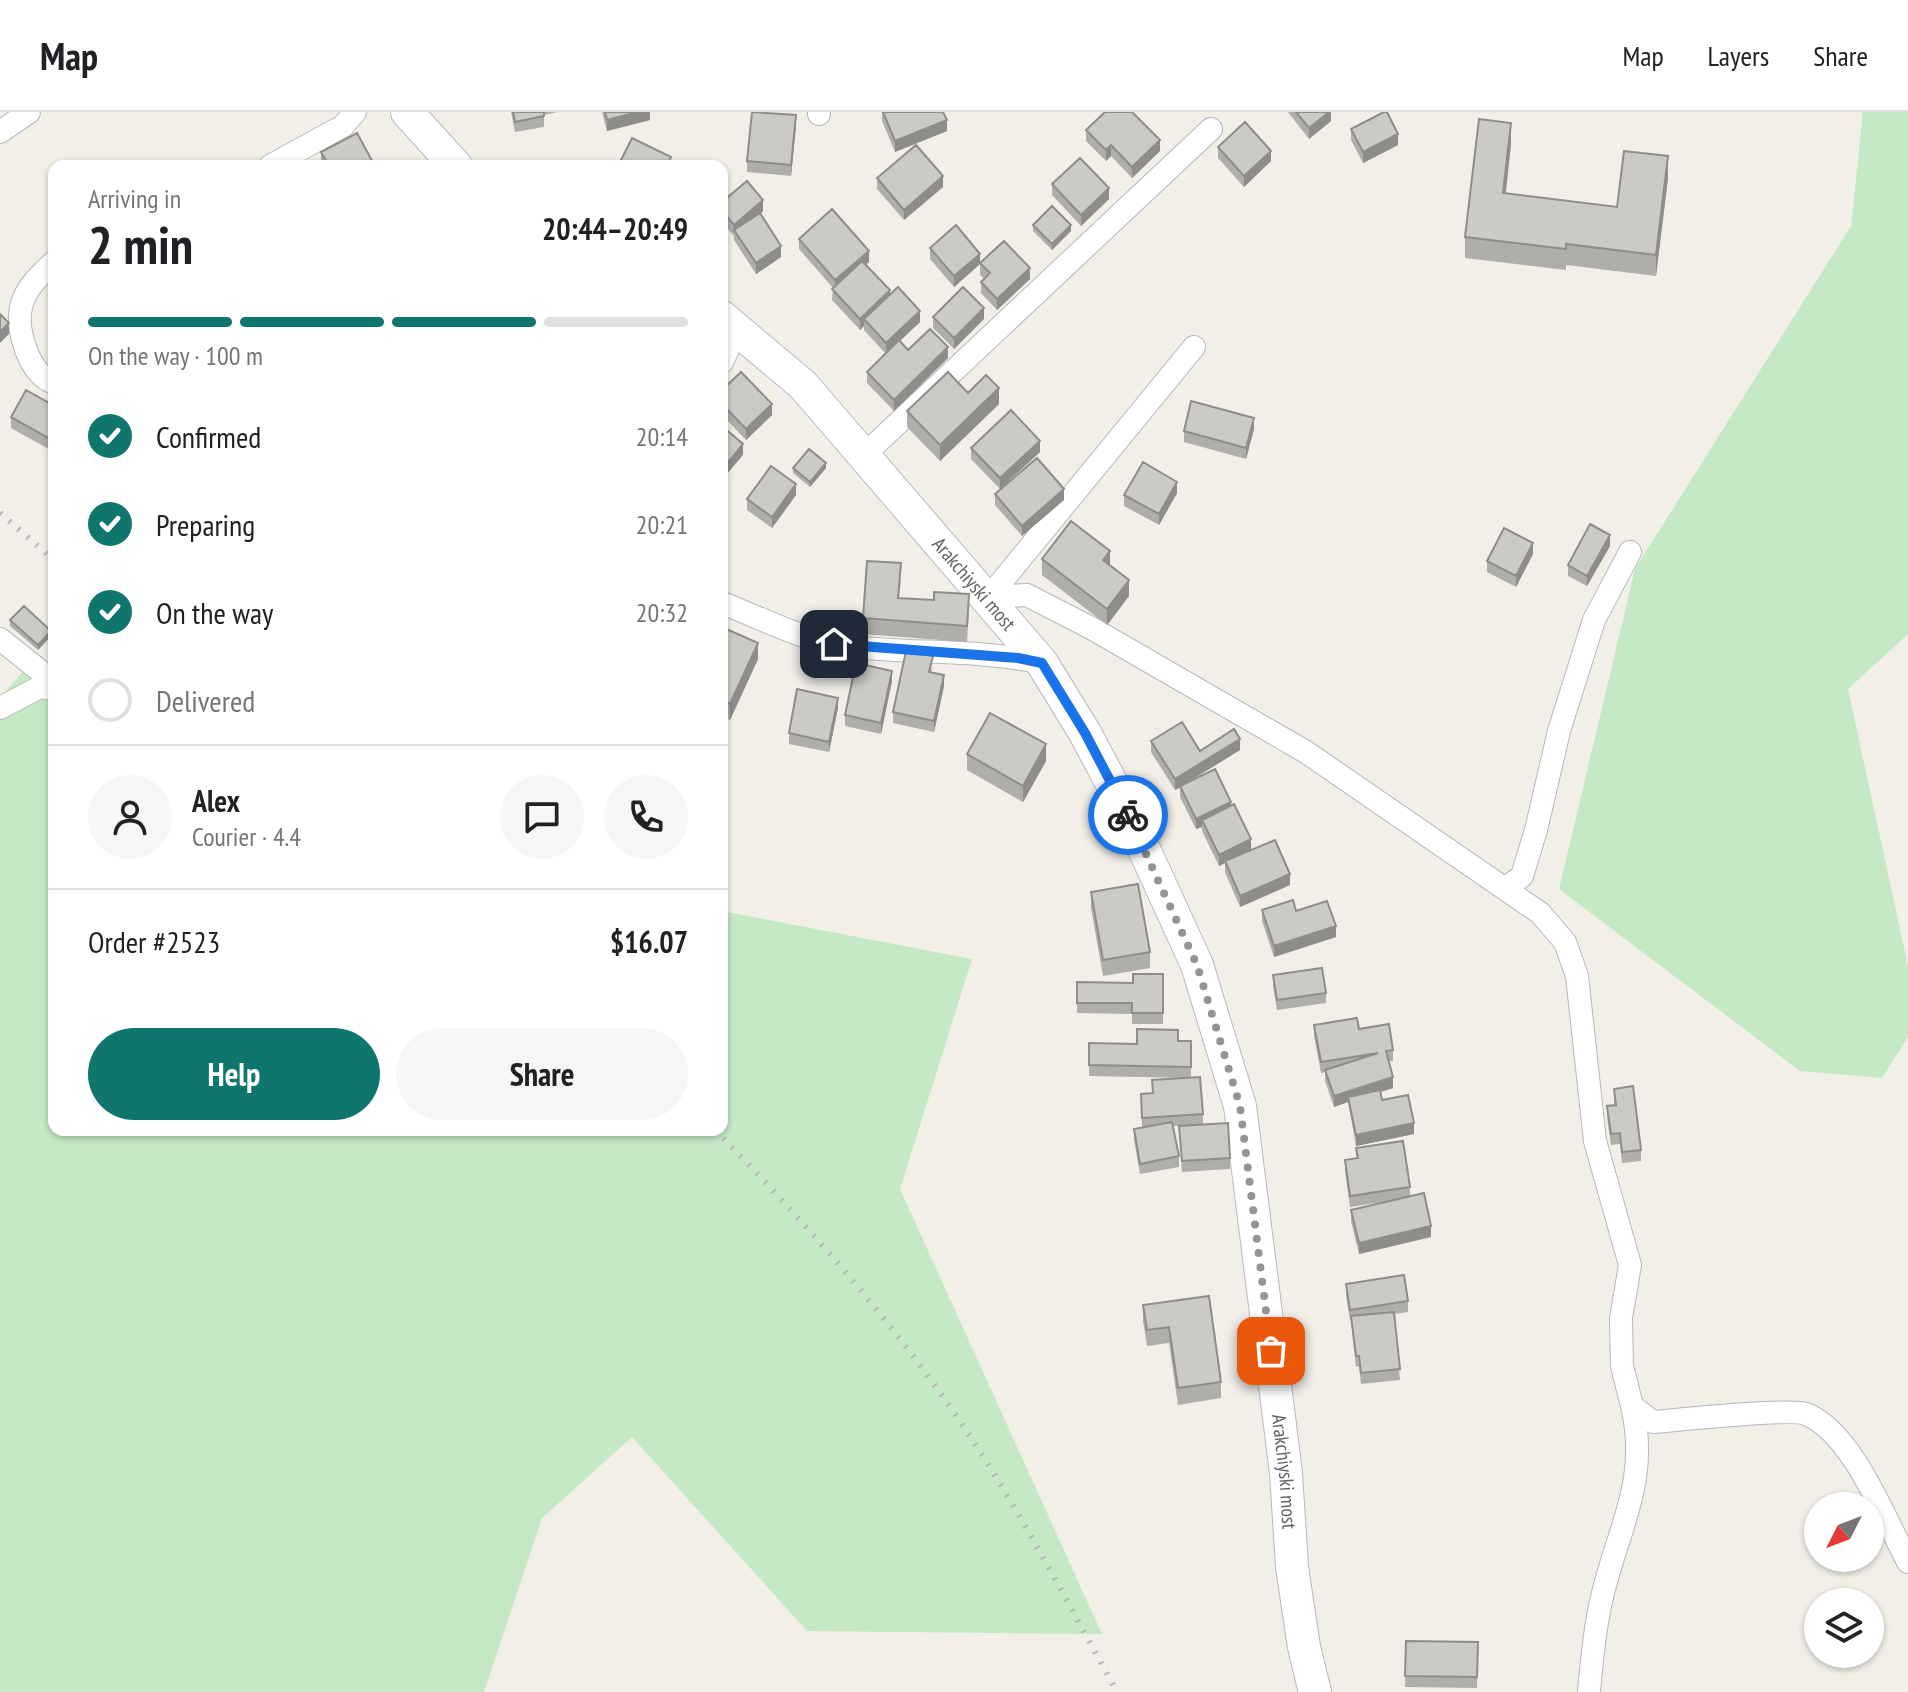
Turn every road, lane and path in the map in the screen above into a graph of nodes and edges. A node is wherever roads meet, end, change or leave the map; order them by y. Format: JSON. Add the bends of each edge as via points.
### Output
{"nodes":[{"id":1,"x":29,"y":112,"type":"edge"},
{"id":2,"x":355,"y":112,"type":"edge"},
{"id":3,"x":407,"y":112,"type":"edge"},
{"id":4,"x":1211,"y":129,"type":"dead end"},
{"id":5,"x":0,"y":132,"type":"edge"},
{"id":6,"x":281,"y":160,"type":"edge"},
{"id":7,"x":451,"y":160,"type":"edge"},
{"id":8,"x":48,"y":267,"type":"edge"},
{"id":9,"x":730,"y":322,"type":"edge"},
{"id":10,"x":1194,"y":347,"type":"dead end"},
{"id":11,"x":48,"y":381,"type":"edge"},
{"id":12,"x":864,"y":455,"type":"junction"},
{"id":13,"x":1630,"y":552,"type":"dead end"},
{"id":14,"x":989,"y":597,"type":"junction"},
{"id":15,"x":728,"y":605,"type":"edge"},
{"id":16,"x":0,"y":639,"type":"edge"},
{"id":17,"x":1042,"y":663,"type":"junction"},
{"id":18,"x":48,"y":677,"type":"edge"},
{"id":19,"x":48,"y":688,"type":"edge"},
{"id":20,"x":0,"y":708,"type":"edge"},
{"id":21,"x":1507,"y":887,"type":"junction"},
{"id":22,"x":1632,"y":1406,"type":"junction"},
{"id":23,"x":1908,"y":1562,"type":"edge"},
{"id":24,"x":1315,"y":1692,"type":"edge"},
{"id":25,"x":1589,"y":1692,"type":"edge"}],
"edges":[{"from":1,"to":5,"type":"street"},
{"from":2,"to":6,"type":"street","via":[[343,126]]},
{"from":3,"to":7,"type":"main road"},
{"from":4,"to":12,"type":"street"},
{"from":8,"to":11,"type":"street","via":[[34,280],[21,306],[21,330],[29,358]]},
{"from":9,"to":12,"type":"main road","name":"Arakchiyski most","via":[[803,385]]},
{"from":10,"to":14,"type":"street"},
{"from":12,"to":14,"type":"main road","name":"Arakchiyski most"},
{"from":13,"to":21,"type":"street","via":[[1594,620],[1522,876]]},
{"from":14,"to":17,"type":"main road","name":"Arakchiyski most"},
{"from":14,"to":21,"type":"street","via":[[1027,595],[1093,629],[1306,752],[1475,871]]},
{"from":15,"to":17,"type":"street","via":[[834,644]]},
{"from":16,"to":18,"type":"street"},
{"from":17,"to":24,"type":"main road","name":"Arakchiyski most","via":[[1092,746],[1164,889],[1197,965],[1240,1106],[1286,1473],[1292,1567]]},
{"from":19,"to":20,"type":"street","via":[[40,687]]},
{"from":21,"to":22,"type":"street","via":[[1565,942],[1577,976],[1595,1141],[1630,1265],[1621,1318],[1622,1366]]},
{"from":22,"to":23,"type":"street","via":[[1653,1422],[1803,1412],[1829,1428],[1851,1457]]},
{"from":22,"to":25,"type":"street","via":[[1640,1440],[1633,1494],[1602,1595]]}]}
